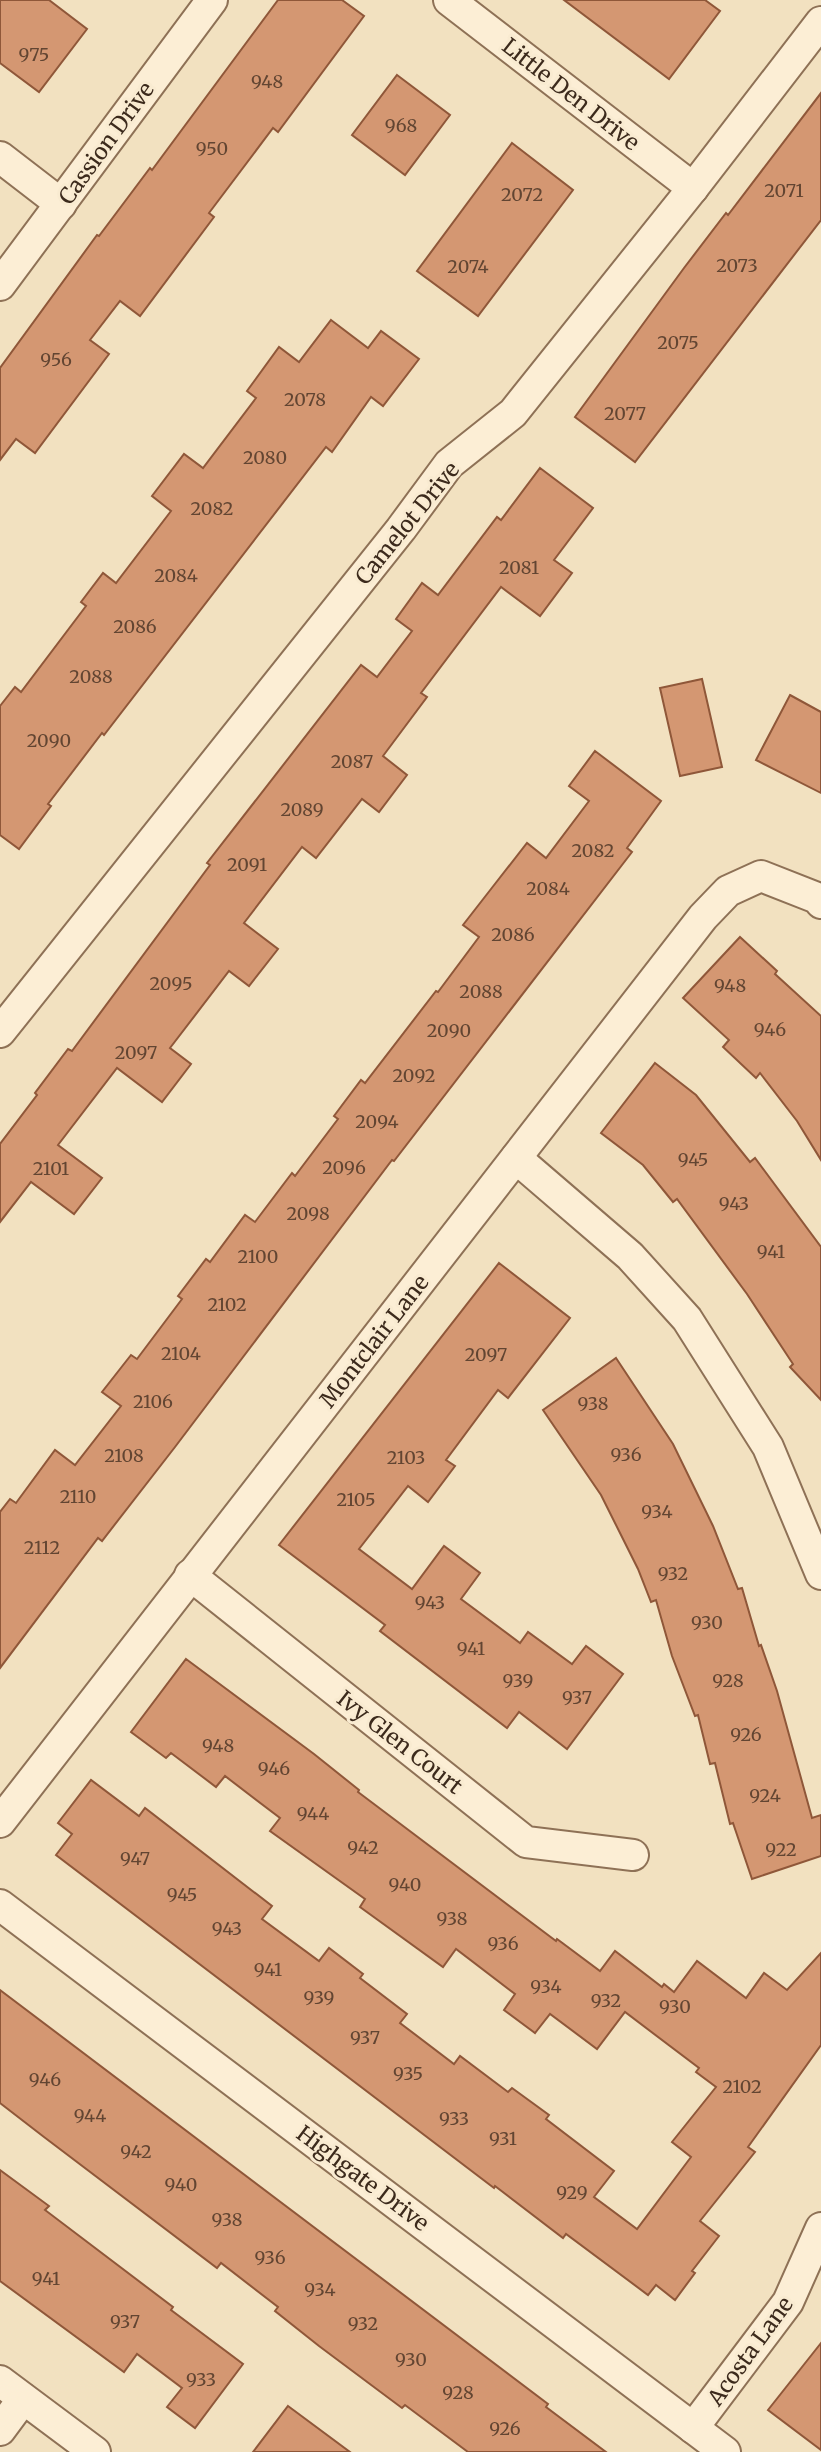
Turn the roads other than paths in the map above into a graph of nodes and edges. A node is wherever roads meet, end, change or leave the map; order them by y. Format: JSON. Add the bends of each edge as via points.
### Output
{"nodes":[{"id":1,"x":212,"y":0,"type":"edge"},
{"id":2,"x":449,"y":0,"type":"edge"},
{"id":3,"x":821,"y":22,"type":"edge"},
{"id":4,"x":0,"y":157,"type":"edge"},
{"id":5,"x":693,"y":188,"type":"junction"},
{"id":6,"x":61,"y":204,"type":"junction"},
{"id":7,"x":0,"y":285,"type":"edge"},
{"id":8,"x":821,"y":903,"type":"edge"},
{"id":9,"x":0,"y":1032,"type":"edge"},
{"id":10,"x":516,"y":1158,"type":"junction"},
{"id":11,"x":821,"y":1574,"type":"edge"},
{"id":12,"x":190,"y":1575,"type":"junction"},
{"id":13,"x":0,"y":1822,"type":"edge"},
{"id":14,"x":633,"y":1855,"type":"dead end"},
{"id":15,"x":0,"y":1905,"type":"edge"},
{"id":16,"x":821,"y":2228,"type":"edge"},
{"id":17,"x":12,"y":2390,"type":"edge"},
{"id":18,"x":693,"y":2428,"type":"junction"},
{"id":19,"x":0,"y":2430,"type":"edge"},
{"id":20,"x":95,"y":2452,"type":"edge"},
{"id":21,"x":725,"y":2452,"type":"edge"}],
"edges":[{"from":1,"to":6,"type":"street","name":"Cassion Drive"},
{"from":2,"to":5,"type":"street","name":"Little Den Drive"},
{"from":3,"to":5,"type":"street","name":"Camelot Drive"},
{"from":4,"to":6,"type":"street"},
{"from":5,"to":9,"type":"street","name":"Camelot Drive","via":[[513,413],[449,464]]},
{"from":6,"to":7,"type":"street","name":"Cassion Drive"},
{"from":8,"to":10,"type":"street","name":"Montclair Lane","via":[[761,876],[728,891]]},
{"from":10,"to":11,"type":"street","via":[[630,1256],[687,1319],[768,1447]]},
{"from":10,"to":12,"type":"street","name":"Montclair Lane"},
{"from":12,"to":13,"type":"street","name":"Montclair Lane"},
{"from":12,"to":14,"type":"street","name":"Ivy Glen Court","via":[[526,1842]]},
{"from":15,"to":18,"type":"street","name":"Highgate Drive"},
{"from":16,"to":18,"type":"street","name":"Acosta Lane","via":[[788,2302]]},
{"from":17,"to":19,"type":"street"},
{"from":17,"to":20,"type":"street"},
{"from":18,"to":21,"type":"street","name":"Highgate Drive"}]}
